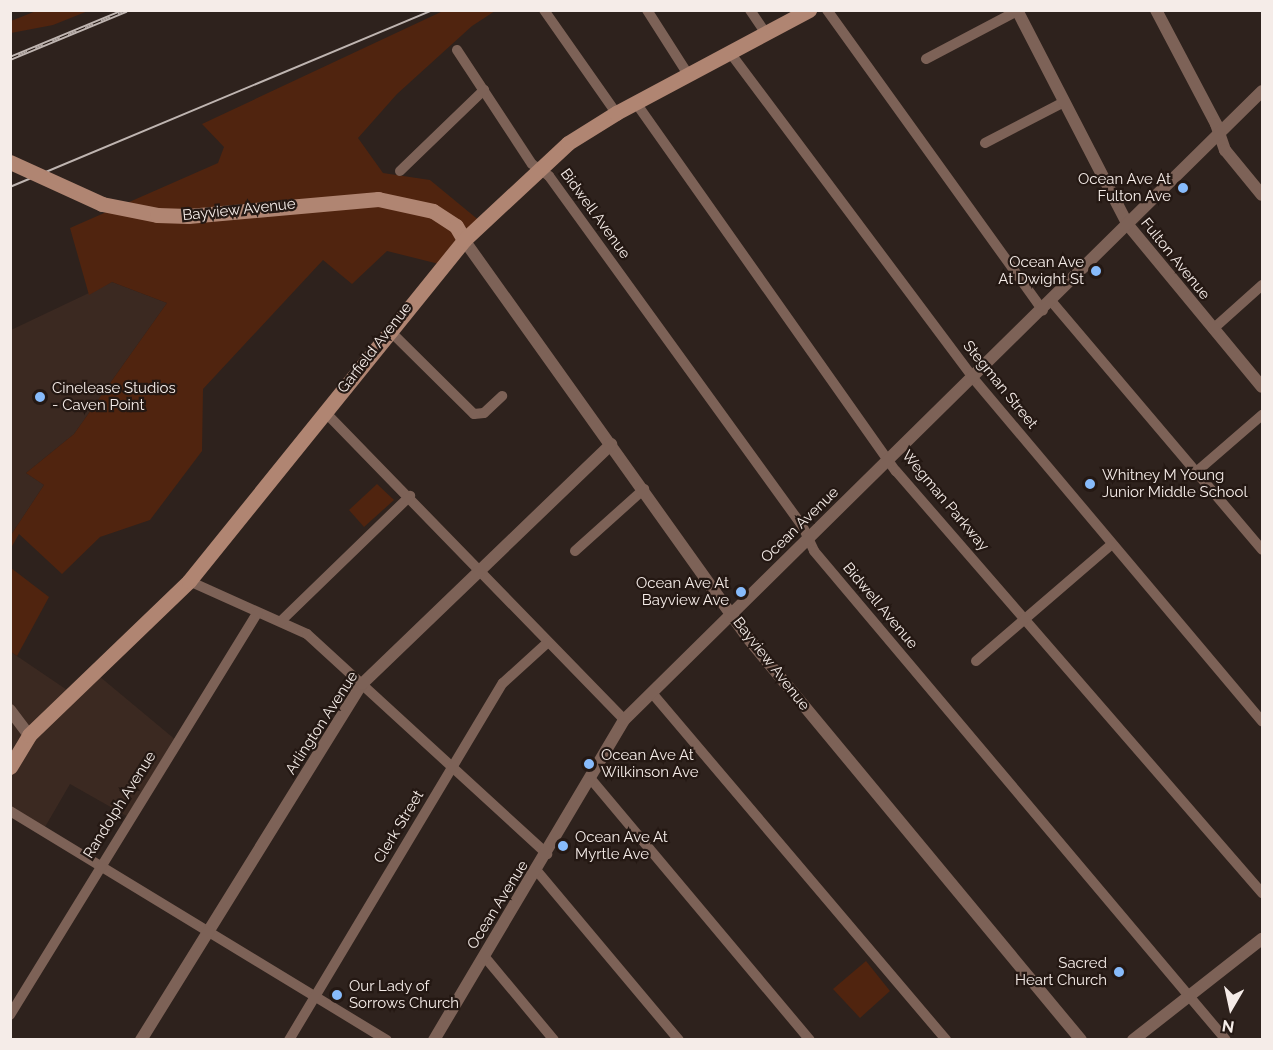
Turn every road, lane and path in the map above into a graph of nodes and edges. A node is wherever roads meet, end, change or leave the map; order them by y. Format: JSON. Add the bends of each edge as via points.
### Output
{"nodes":[{"id":1,"x":544,"y":10,"type":"edge"},
{"id":2,"x":647,"y":10,"type":"edge"},
{"id":3,"x":750,"y":10,"type":"edge"},
{"id":4,"x":809,"y":10,"type":"edge"},
{"id":5,"x":827,"y":10,"type":"edge"},
{"id":6,"x":1156,"y":10,"type":"edge"},
{"id":7,"x":1017,"y":11,"type":"edge"},
{"id":8,"x":766,"y":34,"type":"junction"},
{"id":9,"x":457,"y":50,"type":"dead end"},
{"id":10,"x":731,"y":54,"type":"junction"},
{"id":11,"x":926,"y":59,"type":"dead end"},
{"id":12,"x":689,"y":76,"type":"junction"},
{"id":13,"x":484,"y":90,"type":"junction"},
{"id":14,"x":1263,"y":91,"type":"edge"},
{"id":15,"x":1065,"y":102,"type":"junction"},
{"id":16,"x":636,"y":103,"type":"junction"},
{"id":17,"x":616,"y":113,"type":"junction"},
{"id":18,"x":1219,"y":134,"type":"junction"},
{"id":19,"x":985,"y":143,"type":"dead end"},
{"id":20,"x":10,"y":162,"type":"edge"},
{"id":21,"x":541,"y":170,"type":"junction"},
{"id":22,"x":400,"y":171,"type":"dead end"},
{"id":23,"x":10,"y":173,"type":"edge"},
{"id":24,"x":1263,"y":195,"type":"edge"},
{"id":25,"x":378,"y":204,"type":"junction"},
{"id":26,"x":1128,"y":225,"type":"junction"},
{"id":27,"x":464,"y":240,"type":"junction"},
{"id":28,"x":1263,"y":285,"type":"edge"},
{"id":29,"x":1047,"y":306,"type":"junction"},
{"id":30,"x":1213,"y":329,"type":"junction"},
{"id":31,"x":390,"y":331,"type":"junction"},
{"id":32,"x":973,"y":378,"type":"junction"},
{"id":33,"x":1263,"y":387,"type":"edge"},
{"id":34,"x":502,"y":396,"type":"dead end"},
{"id":35,"x":325,"y":412,"type":"junction"},
{"id":36,"x":1263,"y":415,"type":"edge"},
{"id":37,"x":611,"y":444,"type":"junction"},
{"id":38,"x":891,"y":459,"type":"junction"},
{"id":39,"x":1195,"y":473,"type":"junction"},
{"id":40,"x":644,"y":489,"type":"junction"},
{"id":41,"x":410,"y":496,"type":"junction"},
{"id":42,"x":808,"y":537,"type":"junction"},
{"id":43,"x":1112,"y":544,"type":"junction"},
{"id":44,"x":1263,"y":550,"type":"edge"},
{"id":45,"x":575,"y":551,"type":"dead end"},
{"id":46,"x":480,"y":570,"type":"junction"},
{"id":47,"x":189,"y":581,"type":"junction"},
{"id":48,"x":257,"y":613,"type":"junction"},
{"id":49,"x":732,"y":614,"type":"junction"},
{"id":50,"x":1026,"y":619,"type":"junction"},
{"id":51,"x":281,"y":621,"type":"junction"},
{"id":52,"x":548,"y":642,"type":"junction"},
{"id":53,"x":976,"y":661,"type":"dead end"},
{"id":54,"x":362,"y":684,"type":"junction"},
{"id":55,"x":652,"y":693,"type":"junction"},
{"id":56,"x":10,"y":710,"type":"edge"},
{"id":57,"x":624,"y":720,"type":"junction"},
{"id":58,"x":1263,"y":721,"type":"edge"},
{"id":59,"x":28,"y":735,"type":"junction"},
{"id":60,"x":10,"y":767,"type":"edge"},
{"id":61,"x":452,"y":767,"type":"junction"},
{"id":62,"x":590,"y":778,"type":"junction"},
{"id":63,"x":10,"y":811,"type":"edge"},
{"id":64,"x":547,"y":854,"type":"junction"},
{"id":65,"x":100,"y":866,"type":"junction"},
{"id":66,"x":537,"y":871,"type":"junction"},
{"id":67,"x":1263,"y":893,"type":"edge"},
{"id":68,"x":208,"y":930,"type":"junction"},
{"id":69,"x":1263,"y":939,"type":"edge"},
{"id":70,"x":484,"y":956,"type":"junction"},
{"id":71,"x":316,"y":996,"type":"junction"},
{"id":72,"x":1189,"y":996,"type":"junction"},
{"id":73,"x":10,"y":1015,"type":"edge"},
{"id":74,"x":141,"y":1040,"type":"edge"},
{"id":75,"x":289,"y":1040,"type":"edge"},
{"id":76,"x":387,"y":1040,"type":"edge"},
{"id":77,"x":434,"y":1040,"type":"edge"},
{"id":78,"x":554,"y":1040,"type":"edge"},
{"id":79,"x":679,"y":1040,"type":"edge"},
{"id":80,"x":810,"y":1040,"type":"edge"},
{"id":81,"x":946,"y":1040,"type":"edge"},
{"id":82,"x":1081,"y":1040,"type":"edge"},
{"id":83,"x":1133,"y":1040,"type":"edge"},
{"id":84,"x":1226,"y":1040,"type":"edge"}],
"edges":[{"from":1,"to":17,"type":"street"},
{"from":2,"to":12,"type":"street"},
{"from":3,"to":8,"type":"street"},
{"from":4,"to":8,"type":"main road","name":"Garfield Avenue"},
{"from":5,"to":29,"type":"street"},
{"from":6,"to":18,"type":"street"},
{"from":7,"to":11,"type":"street"},
{"from":7,"to":15,"type":"street","name":"Fulton Avenue"},
{"from":8,"to":10,"type":"main road","name":"Garfield Avenue"},
{"from":9,"to":13,"type":"street","name":"Bidwell Avenue"},
{"from":10,"to":12,"type":"main road","name":"Garfield Avenue"},
{"from":10,"to":32,"type":"street","name":"Stegman Street"},
{"from":12,"to":16,"type":"main road","name":"Garfield Avenue"},
{"from":13,"to":21,"type":"street","name":"Bidwell Avenue","via":[[532,164]]},
{"from":13,"to":22,"type":"street"},
{"from":14,"to":18,"type":"street","name":"Ocean Avenue"},
{"from":15,"to":19,"type":"street"},
{"from":15,"to":26,"type":"street","name":"Fulton Avenue"},
{"from":16,"to":17,"type":"main road","name":"Garfield Avenue"},
{"from":16,"to":38,"type":"street","name":"Wegman Parkway"},
{"from":17,"to":21,"type":"main road","name":"Garfield Avenue","via":[[568,144]]},
{"from":18,"to":24,"type":"street","via":[[1225,150]]},
{"from":18,"to":26,"type":"street","name":"Ocean Avenue"},
{"from":20,"to":25,"type":"main road","name":"Bayview Avenue","bridge":true,"via":[[102,204],[157,215]]},
{"from":21,"to":27,"type":"main road","name":"Garfield Avenue"},
{"from":21,"to":42,"type":"street","name":"Bidwell Avenue"},
{"from":23,"to":25,"type":"main road","name":"Bayview Avenue","via":[[90,210],[155,225],[194,225]]},
{"from":25,"to":27,"type":"main road","name":"Bayview Avenue","via":[[421,217]]},
{"from":26,"to":29,"type":"street","name":"Ocean Avenue"},
{"from":26,"to":30,"type":"street","name":"Fulton Avenue"},
{"from":27,"to":31,"type":"main road","name":"Garfield Avenue"},
{"from":27,"to":37,"type":"street","name":"Bayview Avenue"},
{"from":28,"to":30,"type":"street"},
{"from":29,"to":32,"type":"street","name":"Ocean Avenue"},
{"from":29,"to":39,"type":"street"},
{"from":30,"to":33,"type":"street","name":"Fulton Avenue"},
{"from":31,"to":34,"type":"street","via":[[474,414],[484,413]]},
{"from":31,"to":35,"type":"main road","name":"Garfield Avenue"},
{"from":32,"to":38,"type":"street","name":"Ocean Avenue"},
{"from":32,"to":43,"type":"street","name":"Stegman Street"},
{"from":35,"to":41,"type":"street"},
{"from":35,"to":47,"type":"main road","name":"Garfield Avenue"},
{"from":36,"to":39,"type":"street"},
{"from":37,"to":40,"type":"street","name":"Bayview Avenue"},
{"from":37,"to":46,"type":"street","name":"Arlington Avenue"},
{"from":38,"to":42,"type":"street","name":"Ocean Avenue"},
{"from":38,"to":50,"type":"street","name":"Wegman Parkway","via":[[896,471]]},
{"from":39,"to":44,"type":"street"},
{"from":40,"to":45,"type":"street"},
{"from":40,"to":49,"type":"street","name":"Bayview Avenue"},
{"from":41,"to":46,"type":"street"},
{"from":41,"to":51,"type":"street"},
{"from":42,"to":49,"type":"street","name":"Ocean Avenue"},
{"from":42,"to":72,"type":"street","name":"Bidwell Avenue","via":[[814,551]]},
{"from":43,"to":50,"type":"street"},
{"from":43,"to":58,"type":"street","name":"Stegman Street"},
{"from":46,"to":52,"type":"street"},
{"from":46,"to":54,"type":"street","name":"Arlington Avenue"},
{"from":47,"to":48,"type":"street"},
{"from":47,"to":59,"type":"main road","name":"Garfield Avenue"},
{"from":48,"to":51,"type":"street"},
{"from":48,"to":65,"type":"street","name":"Randolph Avenue"},
{"from":49,"to":55,"type":"street","name":"Ocean Avenue"},
{"from":49,"to":82,"type":"street","name":"Bayview Avenue"},
{"from":50,"to":53,"type":"street"},
{"from":50,"to":67,"type":"street","name":"Wegman Parkway"},
{"from":51,"to":54,"type":"street","via":[[308,634]]},
{"from":52,"to":57,"type":"street"},
{"from":52,"to":61,"type":"street","name":"Clerk Street","via":[[503,683]]},
{"from":54,"to":61,"type":"street"},
{"from":54,"to":68,"type":"street","name":"Arlington Avenue"},
{"from":55,"to":57,"type":"street","name":"Ocean Avenue"},
{"from":55,"to":81,"type":"street"},
{"from":56,"to":59,"type":"street"},
{"from":57,"to":62,"type":"street","name":"Ocean Avenue"},
{"from":59,"to":60,"type":"main road","name":"Garfield Avenue"},
{"from":61,"to":64,"type":"street"},
{"from":61,"to":71,"type":"street","name":"Clerk Street"},
{"from":62,"to":64,"type":"street","name":"Ocean Avenue"},
{"from":62,"to":80,"type":"street"},
{"from":63,"to":65,"type":"street"},
{"from":64,"to":66,"type":"street","name":"Ocean Avenue"},
{"from":65,"to":68,"type":"street"},
{"from":65,"to":73,"type":"street","name":"Randolph Avenue"},
{"from":66,"to":70,"type":"street","name":"Ocean Avenue"},
{"from":66,"to":79,"type":"street"},
{"from":68,"to":71,"type":"street"},
{"from":68,"to":74,"type":"street","name":"Arlington Avenue"},
{"from":69,"to":72,"type":"street"},
{"from":70,"to":77,"type":"street","name":"Ocean Avenue"},
{"from":70,"to":78,"type":"street"},
{"from":71,"to":75,"type":"street","name":"Clerk Street"},
{"from":71,"to":76,"type":"street"},
{"from":72,"to":83,"type":"street"},
{"from":72,"to":84,"type":"street","name":"Bidwell Avenue"}]}
